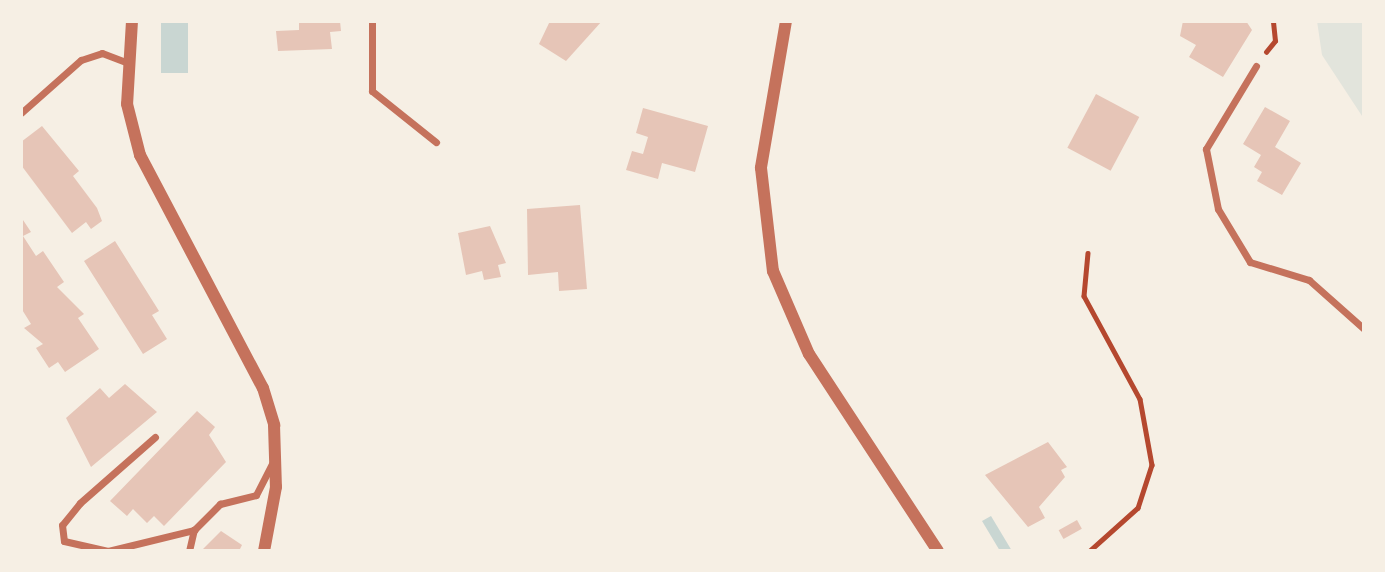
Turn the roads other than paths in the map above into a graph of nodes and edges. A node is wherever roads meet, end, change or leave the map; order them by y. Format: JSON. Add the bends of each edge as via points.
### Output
{"nodes":[{"id":1,"x":132,"y":21,"type":"edge"},
{"id":2,"x":372,"y":21,"type":"edge"},
{"id":3,"x":786,"y":21,"type":"edge"},
{"id":4,"x":126,"y":62,"type":"junction"},
{"id":5,"x":1256,"y":66,"type":"road end"},
{"id":6,"x":34,"y":99,"type":"junction"},
{"id":7,"x":21,"y":101,"type":"edge"},
{"id":8,"x":21,"y":113,"type":"edge"},
{"id":9,"x":436,"y":142,"type":"dead end"},
{"id":10,"x":1364,"y":329,"type":"edge"},
{"id":11,"x":155,"y":437,"type":"dead end"},
{"id":12,"x":277,"y":454,"type":"junction"},
{"id":13,"x":194,"y":530,"type":"junction"},
{"id":14,"x":189,"y":551,"type":"edge"},
{"id":15,"x":264,"y":551,"type":"edge"},
{"id":16,"x":938,"y":551,"type":"edge"}],
"edges":[{"from":1,"to":4,"type":"street"},
{"from":2,"to":9,"type":"street","via":[[372,91]]},
{"from":3,"to":16,"type":"street","via":[[761,168],[773,271],[809,354]]},
{"from":4,"to":6,"type":"street","via":[[102,53],[81,60]]},
{"from":4,"to":12,"type":"street","via":[[127,104],[140,155],[263,388]]},
{"from":5,"to":10,"type":"street","via":[[1206,149],[1218,209],[1250,262],[1309,281]]},
{"from":6,"to":7,"type":"street"},
{"from":6,"to":8,"type":"street"},
{"from":11,"to":13,"type":"street","via":[[80,503],[62,525],[64,541],[108,551]]},
{"from":12,"to":13,"type":"street","via":[[256,495],[220,504]]},
{"from":12,"to":15,"type":"street"},
{"from":13,"to":14,"type":"street"}]}
